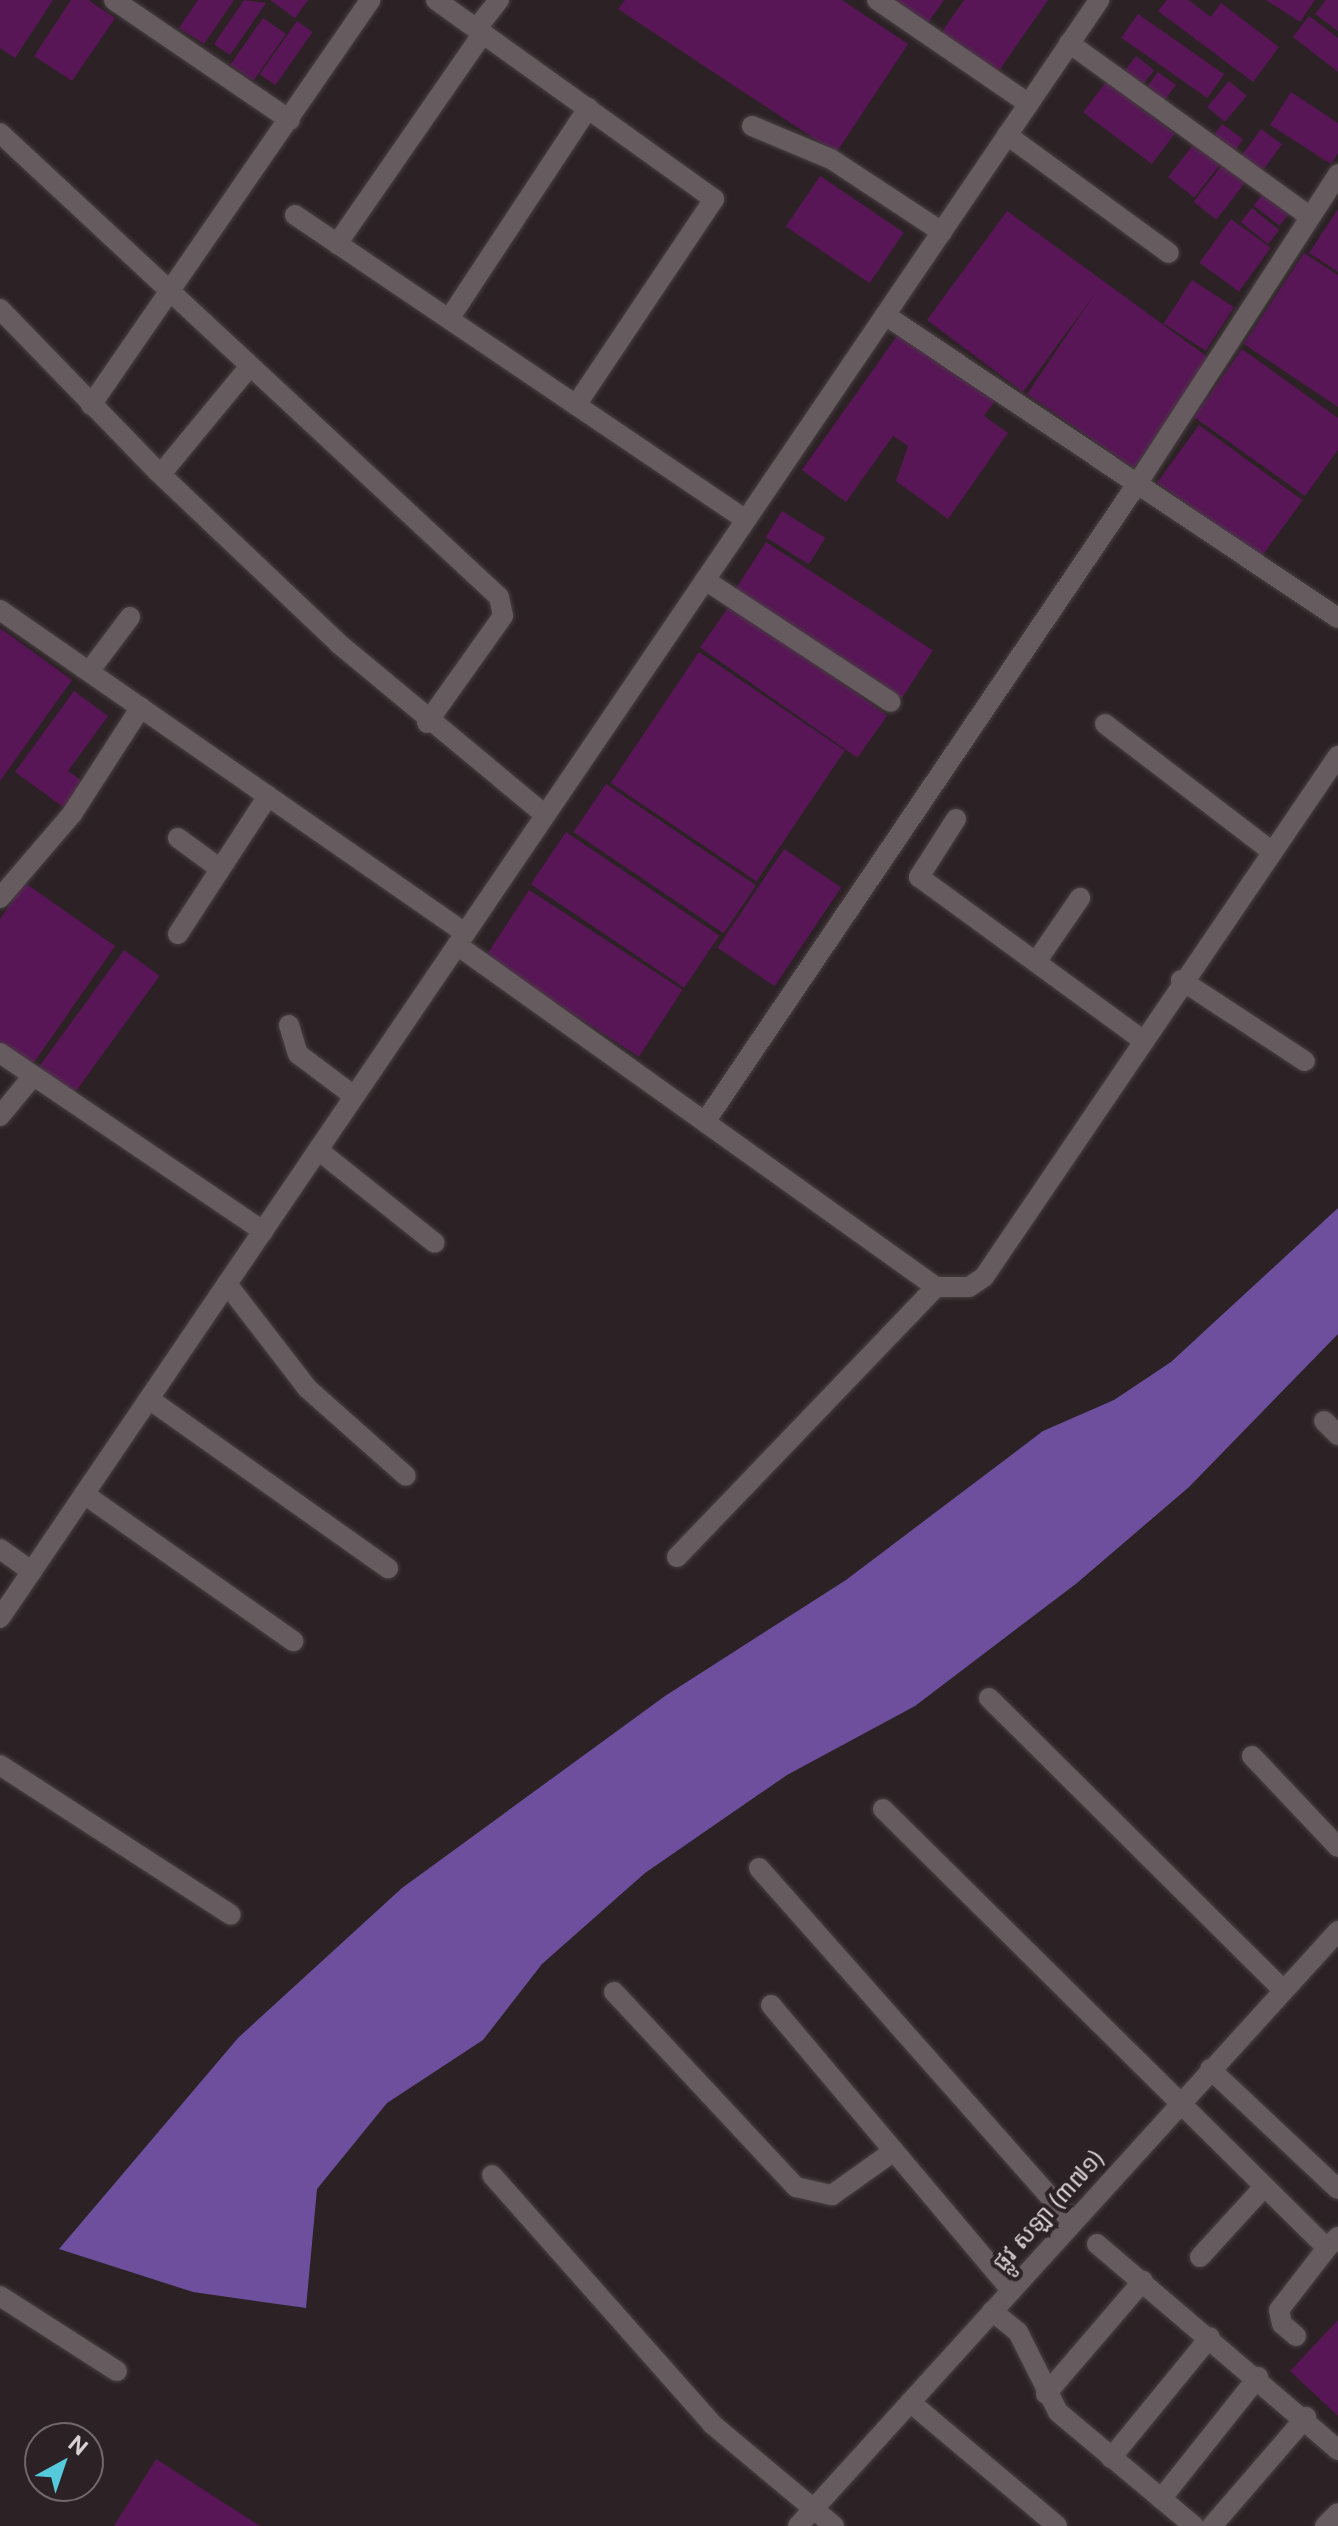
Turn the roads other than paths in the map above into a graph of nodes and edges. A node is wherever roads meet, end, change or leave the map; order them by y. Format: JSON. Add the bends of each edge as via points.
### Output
{"nodes":[{"id":1,"x":114,"y":0,"type":"edge"},
{"id":2,"x":370,"y":0,"type":"edge"},
{"id":3,"x":436,"y":0,"type":"edge"},
{"id":4,"x":499,"y":0,"type":"edge"},
{"id":5,"x":877,"y":0,"type":"edge"},
{"id":6,"x":1099,"y":0,"type":"edge"},
{"id":7,"x":480,"y":31,"type":"junction"},
{"id":8,"x":1069,"y":43,"type":"junction"},
{"id":9,"x":1029,"y":104,"type":"junction"},
{"id":10,"x":588,"y":108,"type":"junction"},
{"id":11,"x":290,"y":120,"type":"junction"},
{"id":12,"x":752,"y":126,"type":"dead end"},
{"id":13,"x":0,"y":133,"type":"edge"},
{"id":14,"x":1007,"y":135,"type":"junction"},
{"id":15,"x":1338,"y":174,"type":"edge"},
{"id":16,"x":295,"y":215,"type":"dead end"},
{"id":17,"x":1310,"y":217,"type":"junction"},
{"id":18,"x":942,"y":232,"type":"junction"},
{"id":19,"x":337,"y":244,"type":"junction"},
{"id":20,"x":1169,"y":253,"type":"dead end"},
{"id":21,"x":172,"y":294,"type":"junction"},
{"id":22,"x":0,"y":309,"type":"edge"},
{"id":23,"x":885,"y":315,"type":"junction"},
{"id":24,"x":449,"y":319,"type":"junction"},
{"id":25,"x":250,"y":366,"type":"junction"},
{"id":26,"x":91,"y":405,"type":"junction"},
{"id":27,"x":576,"y":405,"type":"junction"},
{"id":28,"x":161,"y":474,"type":"junction"},
{"id":29,"x":1139,"y":481,"type":"junction"},
{"id":30,"x":746,"y":520,"type":"junction"},
{"id":31,"x":705,"y":580,"type":"junction"},
{"id":32,"x":0,"y":610,"type":"edge"},
{"id":33,"x":130,"y":617,"type":"dead end"},
{"id":34,"x":1338,"y":618,"type":"edge"},
{"id":35,"x":91,"y":669,"type":"junction"},
{"id":36,"x":891,"y":702,"type":"dead end"},
{"id":37,"x":141,"y":707,"type":"junction"},
{"id":38,"x":427,"y":723,"type":"junction"},
{"id":39,"x":1105,"y":724,"type":"dead end"},
{"id":40,"x":1338,"y":756,"type":"edge"},
{"id":41,"x":268,"y":796,"type":"junction"},
{"id":42,"x":545,"y":815,"type":"junction"},
{"id":43,"x":956,"y":819,"type":"dead end"},
{"id":44,"x":178,"y":838,"type":"dead end"},
{"id":45,"x":1270,"y":850,"type":"junction"},
{"id":46,"x":219,"y":868,"type":"junction"},
{"id":47,"x":0,"y":898,"type":"edge"},
{"id":48,"x":1080,"y":898,"type":"dead end"},
{"id":49,"x":178,"y":934,"type":"dead end"},
{"id":50,"x":461,"y":939,"type":"junction"},
{"id":51,"x":1036,"y":962,"type":"junction"},
{"id":52,"x":1181,"y":980,"type":"junction"},
{"id":53,"x":289,"y":1025,"type":"dead end"},
{"id":54,"x":1140,"y":1038,"type":"junction"},
{"id":55,"x":0,"y":1053,"type":"edge"},
{"id":56,"x":1305,"y":1061,"type":"dead end"},
{"id":57,"x":33,"y":1076,"type":"junction"},
{"id":58,"x":354,"y":1096,"type":"junction"},
{"id":59,"x":0,"y":1116,"type":"edge"},
{"id":60,"x":705,"y":1122,"type":"junction"},
{"id":61,"x":318,"y":1150,"type":"junction"},
{"id":62,"x":263,"y":1231,"type":"junction"},
{"id":63,"x":435,"y":1243,"type":"dead end"},
{"id":64,"x":227,"y":1284,"type":"junction"},
{"id":65,"x":936,"y":1287,"type":"junction"},
{"id":66,"x":149,"y":1399,"type":"junction"},
{"id":67,"x":406,"y":1476,"type":"dead end"},
{"id":68,"x":84,"y":1494,"type":"junction"},
{"id":69,"x":0,"y":1549,"type":"edge"},
{"id":70,"x":677,"y":1557,"type":"dead end"},
{"id":71,"x":388,"y":1568,"type":"dead end"},
{"id":72,"x":32,"y":1571,"type":"junction"},
{"id":73,"x":2,"y":1610,"type":"edge"},
{"id":74,"x":293,"y":1641,"type":"dead end"},
{"id":75,"x":989,"y":1698,"type":"dead end"},
{"id":76,"x":1252,"y":1756,"type":"dead end"},
{"id":77,"x":0,"y":1765,"type":"edge"},
{"id":78,"x":883,"y":1809,"type":"dead end"},
{"id":79,"x":1338,"y":1847,"type":"edge"},
{"id":80,"x":759,"y":1868,"type":"dead end"},
{"id":81,"x":231,"y":1915,"type":"dead end"},
{"id":82,"x":1338,"y":1931,"type":"edge"},
{"id":83,"x":1283,"y":1990,"type":"junction"},
{"id":84,"x":614,"y":1992,"type":"dead end"},
{"id":85,"x":771,"y":2005,"type":"dead end"},
{"id":86,"x":1210,"y":2069,"type":"junction"},
{"id":87,"x":1177,"y":2105,"type":"junction"},
{"id":88,"x":894,"y":2151,"type":"junction"},
{"id":89,"x":492,"y":2175,"type":"dead end"},
{"id":90,"x":1263,"y":2188,"type":"junction"},
{"id":91,"x":1338,"y":2189,"type":"edge"},
{"id":92,"x":1072,"y":2222,"type":"junction"},
{"id":93,"x":1332,"y":2243,"type":"edge"},
{"id":94,"x":1097,"y":2244,"type":"dead end"},
{"id":95,"x":1200,"y":2257,"type":"dead end"},
{"id":96,"x":1143,"y":2281,"type":"junction"},
{"id":97,"x":1011,"y":2290,"type":"junction"},
{"id":98,"x":0,"y":2296,"type":"edge"},
{"id":99,"x":992,"y":2311,"type":"junction"},
{"id":100,"x":1296,"y":2336,"type":"dead end"},
{"id":101,"x":1210,"y":2337,"type":"junction"},
{"id":102,"x":117,"y":2371,"type":"dead end"},
{"id":103,"x":1258,"y":2377,"type":"junction"},
{"id":104,"x":1046,"y":2394,"type":"junction"},
{"id":105,"x":910,"y":2402,"type":"junction"},
{"id":106,"x":1306,"y":2417,"type":"junction"},
{"id":107,"x":1338,"y":2450,"type":"edge"},
{"id":108,"x":1111,"y":2458,"type":"junction"},
{"id":109,"x":1161,"y":2499,"type":"junction"},
{"id":110,"x":813,"y":2509,"type":"junction"},
{"id":111,"x":1338,"y":2513,"type":"edge"},
{"id":112,"x":798,"y":2526,"type":"edge"},
{"id":113,"x":834,"y":2526,"type":"edge"},
{"id":114,"x":1057,"y":2526,"type":"edge"},
{"id":115,"x":1194,"y":2526,"type":"edge"},
{"id":116,"x":1212,"y":2526,"type":"edge"},
{"id":117,"x":1325,"y":2526,"type":"edge"}],
"edges":[{"from":1,"to":11,"type":"street"},
{"from":2,"to":11,"type":"street"},
{"from":3,"to":7,"type":"street"},
{"from":4,"to":7,"type":"street"},
{"from":5,"to":9,"type":"street"},
{"from":6,"to":8,"type":"street"},
{"from":7,"to":10,"type":"street"},
{"from":7,"to":19,"type":"street"},
{"from":8,"to":9,"type":"street"},
{"from":8,"to":17,"type":"street"},
{"from":9,"to":14,"type":"street"},
{"from":10,"to":24,"type":"street"},
{"from":10,"to":27,"type":"street","via":[[711,194],[714,204]]},
{"from":11,"to":21,"type":"street"},
{"from":12,"to":18,"type":"street","via":[[831,159]]},
{"from":13,"to":21,"type":"street"},
{"from":14,"to":18,"type":"street"},
{"from":14,"to":20,"type":"street"},
{"from":15,"to":17,"type":"street"},
{"from":16,"to":19,"type":"street"},
{"from":17,"to":29,"type":"street"},
{"from":18,"to":23,"type":"street"},
{"from":19,"to":24,"type":"street"},
{"from":21,"to":25,"type":"street"},
{"from":21,"to":26,"type":"street"},
{"from":22,"to":26,"type":"street"},
{"from":23,"to":29,"type":"street"},
{"from":23,"to":30,"type":"street"},
{"from":24,"to":27,"type":"street"},
{"from":25,"to":28,"type":"street"},
{"from":25,"to":38,"type":"street","via":[[505,606]]},
{"from":26,"to":28,"type":"street"},
{"from":27,"to":30,"type":"street"},
{"from":28,"to":38,"type":"street"},
{"from":29,"to":34,"type":"street"},
{"from":29,"to":60,"type":"street"},
{"from":30,"to":31,"type":"street"},
{"from":31,"to":36,"type":"street"},
{"from":31,"to":42,"type":"street"},
{"from":32,"to":35,"type":"street"},
{"from":33,"to":35,"type":"street"},
{"from":35,"to":37,"type":"street"},
{"from":37,"to":41,"type":"street"},
{"from":37,"to":47,"type":"street","via":[[72,814]]},
{"from":38,"to":42,"type":"street"},
{"from":39,"to":45,"type":"street"},
{"from":40,"to":45,"type":"street"},
{"from":41,"to":46,"type":"street"},
{"from":41,"to":50,"type":"street"},
{"from":42,"to":50,"type":"street"},
{"from":43,"to":51,"type":"street","via":[[918,874]]},
{"from":44,"to":46,"type":"street"},
{"from":45,"to":52,"type":"street"},
{"from":46,"to":49,"type":"street"},
{"from":48,"to":51,"type":"street"},
{"from":50,"to":58,"type":"street"},
{"from":50,"to":60,"type":"street"},
{"from":51,"to":54,"type":"street"},
{"from":52,"to":54,"type":"street"},
{"from":52,"to":56,"type":"street"},
{"from":53,"to":58,"type":"street","via":[[298,1054]]},
{"from":54,"to":65,"type":"street","via":[[984,1277],[969,1287]]},
{"from":55,"to":57,"type":"street"},
{"from":57,"to":59,"type":"street"},
{"from":57,"to":62,"type":"street"},
{"from":58,"to":61,"type":"street"},
{"from":60,"to":65,"type":"street"},
{"from":61,"to":62,"type":"street"},
{"from":61,"to":63,"type":"street"},
{"from":62,"to":64,"type":"street"},
{"from":64,"to":66,"type":"street"},
{"from":64,"to":67,"type":"street","via":[[307,1388]]},
{"from":65,"to":70,"type":"street"},
{"from":66,"to":68,"type":"street"},
{"from":66,"to":71,"type":"street"},
{"from":68,"to":72,"type":"street"},
{"from":68,"to":74,"type":"street"},
{"from":69,"to":72,"type":"street"},
{"from":72,"to":73,"type":"street"},
{"from":75,"to":83,"type":"street"},
{"from":76,"to":79,"type":"street"},
{"from":77,"to":81,"type":"street"},
{"from":78,"to":87,"type":"street"},
{"from":80,"to":92,"type":"street"},
{"from":82,"to":83,"type":"street","name":"ផ្លូវ សឡា (៣៧១)"},
{"from":83,"to":86,"type":"street","name":"ផ្លូវ សឡា (៣៧១)"},
{"from":84,"to":88,"type":"street","via":[[796,2187],[832,2195]]},
{"from":85,"to":88,"type":"street"},
{"from":86,"to":87,"type":"street","name":"ផ្លូវ សឡា (៣៧១)"},
{"from":86,"to":91,"type":"street"},
{"from":87,"to":90,"type":"street"},
{"from":87,"to":92,"type":"street","name":"ផ្លូវ សឡា (៣៧១)"},
{"from":88,"to":97,"type":"street"},
{"from":89,"to":110,"type":"street","via":[[712,2424]]},
{"from":90,"to":93,"type":"street"},
{"from":90,"to":95,"type":"street"},
{"from":92,"to":97,"type":"street","name":"ផ្លូវ សឡា (៣៧១)"},
{"from":93,"to":100,"type":"street","via":[[1279,2310],[1282,2324]]},
{"from":94,"to":96,"type":"street"},
{"from":96,"to":101,"type":"street"},
{"from":96,"to":104,"type":"street"},
{"from":97,"to":99,"type":"street","name":"ផ្លូវ សឡា (៣៧១)"},
{"from":98,"to":102,"type":"street"},
{"from":99,"to":104,"type":"street","via":[[1018,2332]]},
{"from":99,"to":105,"type":"street","name":"ផ្លូវ សឡា (៣៧១)"},
{"from":101,"to":103,"type":"street"},
{"from":101,"to":108,"type":"street"},
{"from":103,"to":106,"type":"street"},
{"from":103,"to":109,"type":"street"},
{"from":104,"to":108,"type":"street"},
{"from":105,"to":110,"type":"street","name":"ផ្លូវ សឡា (៣៧១)"},
{"from":105,"to":114,"type":"street"},
{"from":106,"to":107,"type":"street"},
{"from":106,"to":116,"type":"street"},
{"from":108,"to":109,"type":"street"},
{"from":109,"to":115,"type":"street"},
{"from":110,"to":112,"type":"street","name":"ផ្លូវ សឡា (៣៧១)"},
{"from":110,"to":113,"type":"street"},
{"from":111,"to":117,"type":"street"}]}
